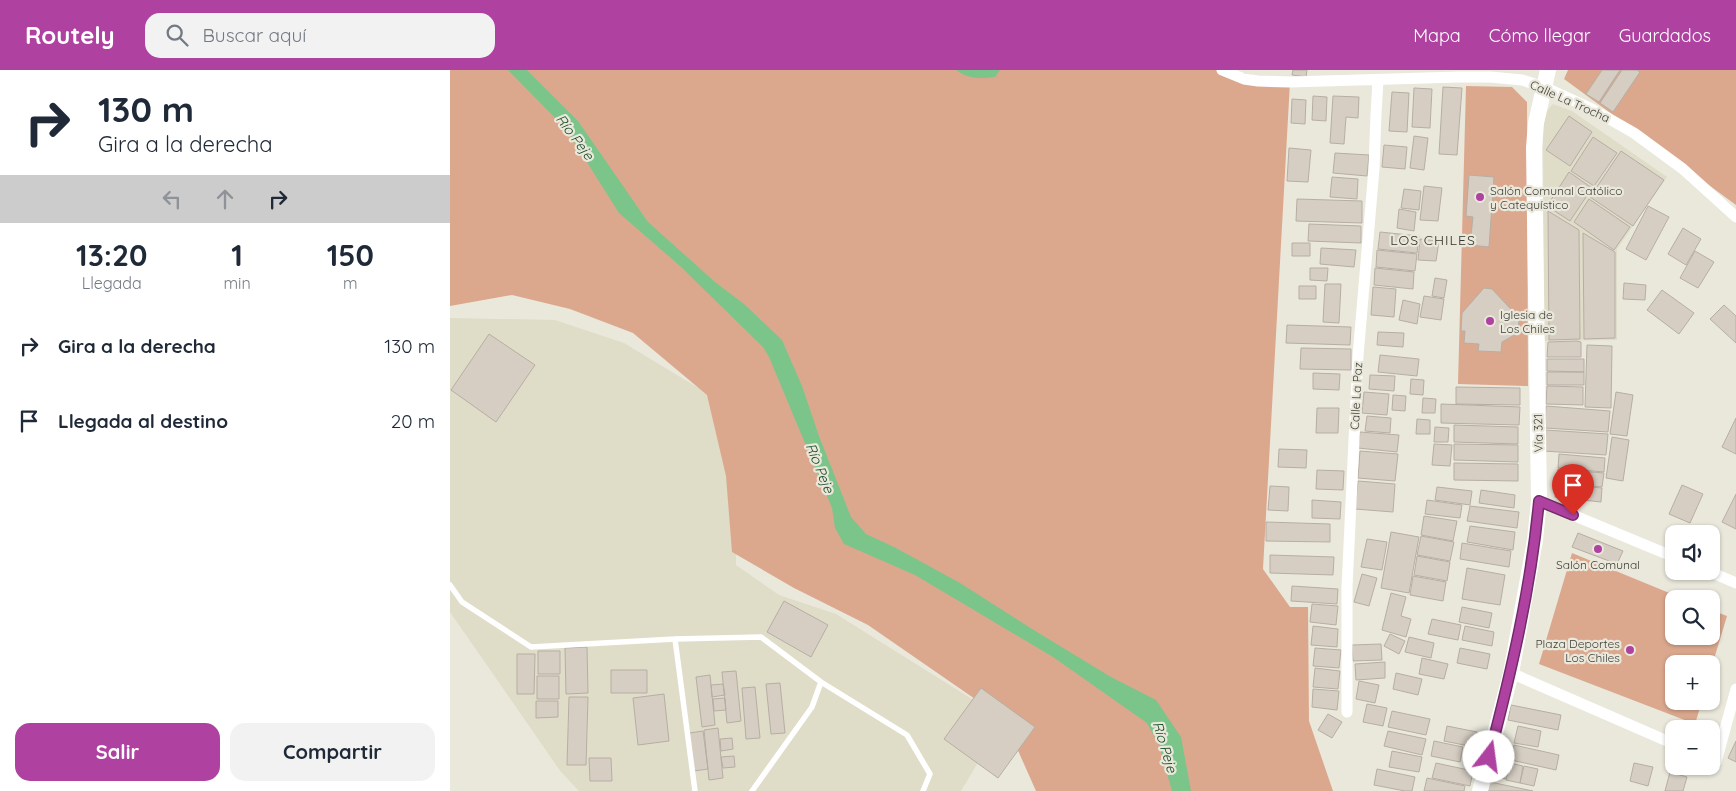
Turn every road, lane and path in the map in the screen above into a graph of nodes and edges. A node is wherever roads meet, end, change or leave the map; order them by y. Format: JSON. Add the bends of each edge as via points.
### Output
{"nodes":[{"id":1,"x":1222,"y":70,"type":"edge"},
{"id":2,"x":1548,"y":70,"type":"edge"},
{"id":3,"x":1309,"y":76,"type":"edge"},
{"id":4,"x":1378,"y":80,"type":"junction"},
{"id":5,"x":1544,"y":86,"type":"junction"},
{"id":6,"x":1736,"y":217,"type":"edge"},
{"id":7,"x":1539,"y":501,"type":"junction"},
{"id":8,"x":1665,"y":553,"type":"edge"},
{"id":9,"x":1720,"y":576,"type":"edge"},
{"id":10,"x":1736,"y":583,"type":"edge"},
{"id":11,"x":450,"y":585,"type":"edge"},
{"id":12,"x":675,"y":639,"type":"junction"},
{"id":13,"x":1511,"y":673,"type":"junction"},
{"id":14,"x":821,"y":682,"type":"junction"},
{"id":15,"x":1736,"y":690,"type":"edge"},
{"id":16,"x":1346,"y":712,"type":"dead end"},
{"id":17,"x":1665,"y":740,"type":"edge"},
{"id":18,"x":1720,"y":748,"type":"edge"},
{"id":19,"x":695,"y":791,"type":"edge"},
{"id":20,"x":752,"y":791,"type":"edge"},
{"id":21,"x":923,"y":791,"type":"edge"},
{"id":22,"x":1480,"y":791,"type":"edge"}],
"edges":[{"from":1,"to":3,"type":"street","name":"Calle La Trocha","via":[[1258,81]]},
{"from":2,"to":5,"type":"street","name":"Vía 321"},
{"from":3,"to":4,"type":"street","name":"Calle La Trocha"},
{"from":4,"to":5,"type":"street","name":"Calle La Trocha","via":[[1490,77]]},
{"from":4,"to":16,"type":"street","name":"Calle La Paz","via":[[1357,376],[1347,587]]},
{"from":5,"to":6,"type":"street","name":"Calle La Trocha","via":[[1646,140]]},
{"from":5,"to":7,"type":"street","name":"Vía 321","via":[[1534,148]]},
{"from":7,"to":8,"type":"street"},
{"from":7,"to":13,"type":"street","name":"Vía 321","via":[[1534,549]]},
{"from":9,"to":10,"type":"street"},
{"from":11,"to":12,"type":"lane","via":[[462,602],[531,647]]},
{"from":12,"to":14,"type":"lane","via":[[761,636]]},
{"from":12,"to":19,"type":"lane"},
{"from":13,"to":17,"type":"street"},
{"from":13,"to":22,"type":"street","name":"Vía 321"},
{"from":14,"to":20,"type":"lane","via":[[812,707]]},
{"from":14,"to":21,"type":"lane","via":[[907,735],[930,774]]},
{"from":15,"to":18,"type":"street"}]}
